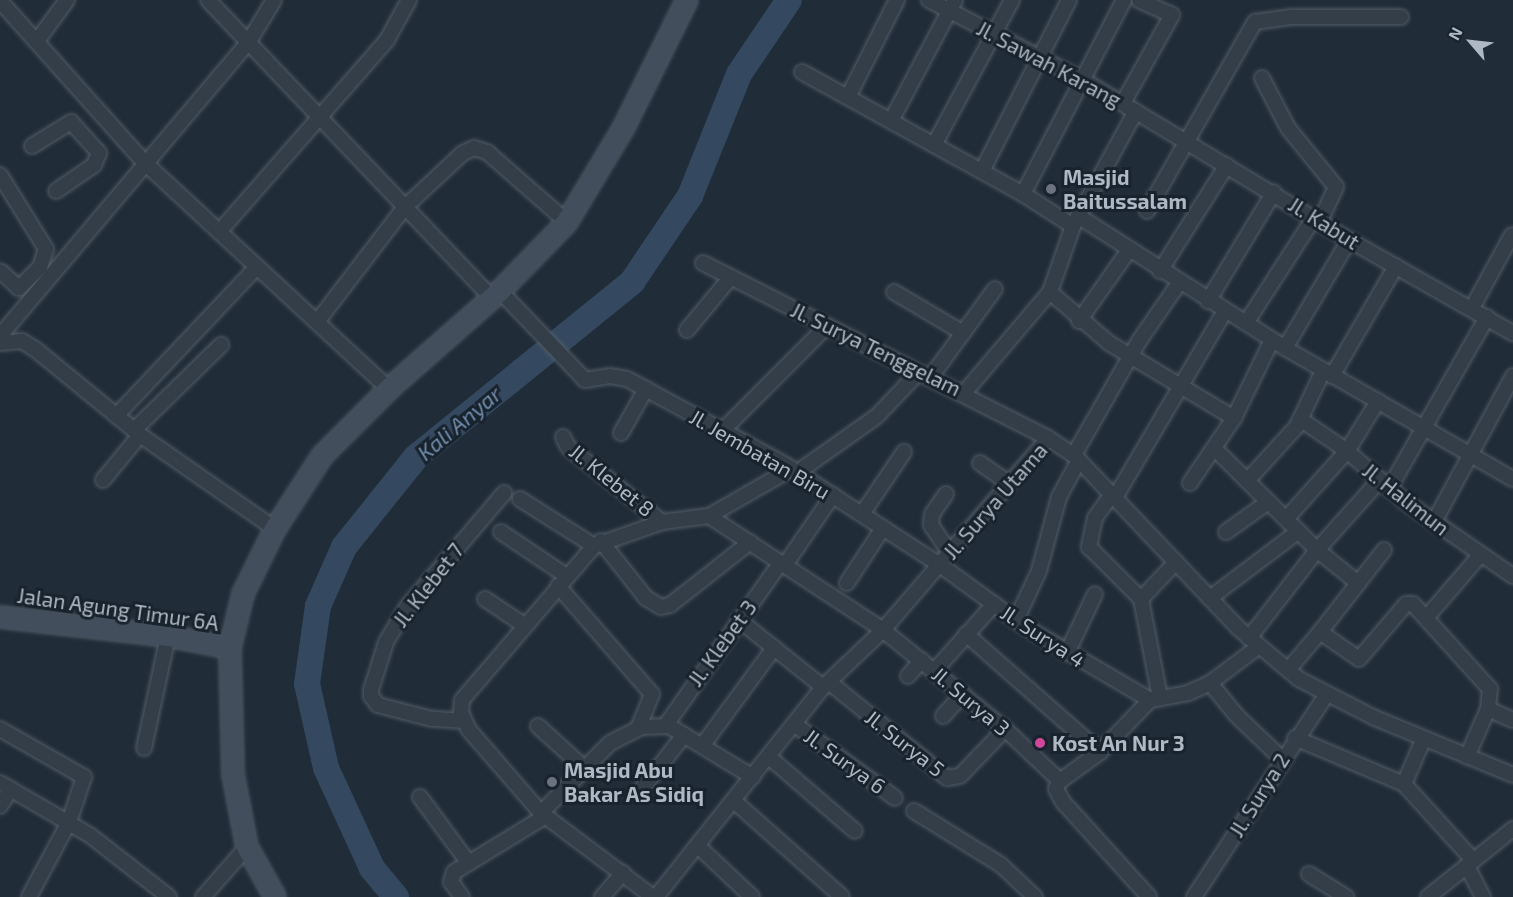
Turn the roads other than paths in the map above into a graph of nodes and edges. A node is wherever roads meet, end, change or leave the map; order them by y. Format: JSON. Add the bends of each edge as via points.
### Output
{"nodes":[{"id":1,"x":67,"y":0,"type":"edge"},
{"id":2,"x":208,"y":0,"type":"edge"},
{"id":3,"x":274,"y":0,"type":"edge"},
{"id":4,"x":409,"y":0,"type":"edge"},
{"id":5,"x":687,"y":0,"type":"edge"},
{"id":6,"x":897,"y":0,"type":"edge"},
{"id":7,"x":929,"y":0,"type":"edge"},
{"id":8,"x":1012,"y":0,"type":"edge"},
{"id":9,"x":1069,"y":0,"type":"edge"},
{"id":10,"x":1124,"y":0,"type":"edge"},
{"id":11,"x":1139,"y":0,"type":"edge"},
{"id":12,"x":0,"y":1,"type":"edge"},
{"id":13,"x":952,"y":5,"type":"edge"},
{"id":14,"x":1401,"y":17,"type":"dead end"},
{"id":15,"x":993,"y":35,"type":"junction"},
{"id":16,"x":37,"y":41,"type":"junction"},
{"id":17,"x":248,"y":43,"type":"junction"},
{"id":18,"x":1038,"y":57,"type":"junction"},
{"id":19,"x":802,"y":72,"type":"dead end"},
{"id":20,"x":1262,"y":78,"type":"dead end"},
{"id":21,"x":1083,"y":80,"type":"junction"},
{"id":22,"x":848,"y":97,"type":"junction"},
{"id":23,"x":1123,"y":103,"type":"junction"},
{"id":24,"x":1136,"y":111,"type":"junction"},
{"id":25,"x":319,"y":118,"type":"junction"},
{"id":26,"x":891,"y":122,"type":"junction"},
{"id":27,"x":110,"y":123,"type":"junction"},
{"id":28,"x":90,"y":141,"type":"junction"},
{"id":29,"x":1187,"y":141,"type":"junction"},
{"id":30,"x":934,"y":145,"type":"junction"},
{"id":31,"x":32,"y":146,"type":"dead end"},
{"id":32,"x":145,"y":163,"type":"junction"},
{"id":33,"x":1227,"y":165,"type":"junction"},
{"id":34,"x":982,"y":171,"type":"junction"},
{"id":35,"x":0,"y":176,"type":"edge"},
{"id":36,"x":56,"y":191,"type":"dead end"},
{"id":37,"x":1274,"y":192,"type":"junction"},
{"id":38,"x":1023,"y":194,"type":"junction"},
{"id":39,"x":405,"y":207,"type":"junction"},
{"id":40,"x":1147,"y":211,"type":"dead end"},
{"id":41,"x":1317,"y":220,"type":"junction"},
{"id":42,"x":1075,"y":221,"type":"junction"},
{"id":43,"x":567,"y":222,"type":"junction"},
{"id":44,"x":219,"y":232,"type":"junction"},
{"id":45,"x":1512,"y":235,"type":"edge"},
{"id":46,"x":1349,"y":240,"type":"junction"},
{"id":47,"x":1129,"y":250,"type":"junction"},
{"id":48,"x":703,"y":262,"type":"dead end"},
{"id":49,"x":1396,"y":266,"type":"junction"},
{"id":50,"x":40,"y":267,"type":"junction"},
{"id":51,"x":256,"y":268,"type":"junction"},
{"id":52,"x":0,"y":271,"type":"edge"},
{"id":53,"x":1160,"y":271,"type":"junction"},
{"id":54,"x":731,"y":277,"type":"junction"},
{"id":55,"x":47,"y":280,"type":"junction"},
{"id":56,"x":1179,"y":282,"type":"junction"},
{"id":57,"x":995,"y":289,"type":"dead end"},
{"id":58,"x":894,"y":292,"type":"dead end"},
{"id":59,"x":1050,"y":292,"type":"junction"},
{"id":60,"x":496,"y":295,"type":"junction"},
{"id":61,"x":1208,"y":301,"type":"junction"},
{"id":62,"x":1472,"y":308,"type":"junction"},
{"id":63,"x":1224,"y":311,"type":"junction"},
{"id":64,"x":1487,"y":317,"type":"junction"},
{"id":65,"x":1079,"y":321,"type":"junction"},
{"id":66,"x":317,"y":322,"type":"junction"},
{"id":67,"x":1246,"y":324,"type":"junction"},
{"id":68,"x":827,"y":326,"type":"junction"},
{"id":69,"x":687,"y":330,"type":"dead end"},
{"id":70,"x":963,"y":333,"type":"junction"},
{"id":71,"x":1513,"y":333,"type":"edge"},
{"id":72,"x":0,"y":336,"type":"edge"},
{"id":73,"x":1272,"y":340,"type":"junction"},
{"id":74,"x":0,"y":343,"type":"edge"},
{"id":75,"x":220,"y":345,"type":"dead end"},
{"id":76,"x":1286,"y":348,"type":"junction"},
{"id":77,"x":1130,"y":356,"type":"junction"},
{"id":78,"x":1328,"y":373,"type":"junction"},
{"id":79,"x":924,"y":376,"type":"junction"},
{"id":80,"x":1513,"y":376,"type":"edge"},
{"id":81,"x":1181,"y":385,"type":"junction"},
{"id":82,"x":389,"y":389,"type":"junction"},
{"id":83,"x":646,"y":389,"type":"junction"},
{"id":84,"x":964,"y":393,"type":"junction"},
{"id":85,"x":1378,"y":401,"type":"junction"},
{"id":86,"x":116,"y":416,"type":"junction"},
{"id":87,"x":1234,"y":418,"type":"junction"},
{"id":88,"x":1300,"y":419,"type":"junction"},
{"id":89,"x":722,"y":431,"type":"junction"},
{"id":90,"x":137,"y":433,"type":"junction"},
{"id":91,"x":621,"y":433,"type":"dead end"},
{"id":92,"x":563,"y":438,"type":"dead end"},
{"id":93,"x":1048,"y":438,"type":"junction"},
{"id":94,"x":1214,"y":448,"type":"junction"},
{"id":95,"x":1347,"y":451,"type":"junction"},
{"id":96,"x":904,"y":452,"type":"dead end"},
{"id":97,"x":1468,"y":453,"type":"junction"},
{"id":98,"x":1077,"y":458,"type":"junction"},
{"id":99,"x":980,"y":463,"type":"dead end"},
{"id":100,"x":795,"y":470,"type":"junction"},
{"id":101,"x":1513,"y":479,"type":"edge"},
{"id":102,"x":104,"y":480,"type":"dead end"},
{"id":103,"x":1247,"y":481,"type":"junction"},
{"id":104,"x":1009,"y":483,"type":"junction"},
{"id":105,"x":1190,"y":483,"type":"dead end"},
{"id":106,"x":1384,"y":485,"type":"junction"},
{"id":107,"x":504,"y":494,"type":"dead end"},
{"id":108,"x":946,"y":494,"type":"dead end"},
{"id":109,"x":833,"y":495,"type":"junction"},
{"id":110,"x":1114,"y":495,"type":"junction"},
{"id":111,"x":520,"y":499,"type":"dead end"},
{"id":112,"x":1268,"y":502,"type":"junction"},
{"id":113,"x":862,"y":514,"type":"junction"},
{"id":114,"x":709,"y":516,"type":"junction"},
{"id":115,"x":1286,"y":519,"type":"junction"},
{"id":116,"x":662,"y":522,"type":"junction"},
{"id":117,"x":1434,"y":522,"type":"junction"},
{"id":118,"x":883,"y":528,"type":"junction"},
{"id":119,"x":275,"y":529,"type":"junction"},
{"id":120,"x":1299,"y":531,"type":"junction"},
{"id":121,"x":501,"y":532,"type":"dead end"},
{"id":122,"x":1226,"y":532,"type":"dead end"},
{"id":123,"x":750,"y":542,"type":"junction"},
{"id":124,"x":597,"y":543,"type":"junction"},
{"id":125,"x":1317,"y":550,"type":"junction"},
{"id":126,"x":1384,"y":550,"type":"dead end"},
{"id":127,"x":950,"y":553,"type":"junction"},
{"id":128,"x":1480,"y":554,"type":"junction"},
{"id":129,"x":1176,"y":562,"type":"junction"},
{"id":130,"x":783,"y":563,"type":"junction"},
{"id":131,"x":940,"y":565,"type":"junction"},
{"id":132,"x":1513,"y":576,"type":"edge"},
{"id":133,"x":561,"y":581,"type":"junction"},
{"id":134,"x":847,"y":583,"type":"dead end"},
{"id":135,"x":1358,"y":583,"type":"junction"},
{"id":136,"x":1095,"y":594,"type":"dead end"},
{"id":137,"x":1210,"y":598,"type":"junction"},
{"id":138,"x":485,"y":599,"type":"dead end"},
{"id":139,"x":1141,"y":599,"type":"junction"},
{"id":140,"x":994,"y":604,"type":"junction"},
{"id":141,"x":0,"y":617,"type":"edge"},
{"id":142,"x":1426,"y":618,"type":"junction"},
{"id":143,"x":739,"y":620,"type":"junction"},
{"id":144,"x":1016,"y":620,"type":"junction"},
{"id":145,"x":524,"y":625,"type":"junction"},
{"id":146,"x":883,"y":630,"type":"junction"},
{"id":147,"x":1320,"y":632,"type":"junction"},
{"id":148,"x":966,"y":634,"type":"junction"},
{"id":149,"x":168,"y":636,"type":"junction"},
{"id":150,"x":1253,"y":643,"type":"junction"},
{"id":151,"x":230,"y":648,"type":"junction"},
{"id":152,"x":774,"y":648,"type":"junction"},
{"id":153,"x":1067,"y":652,"type":"junction"},
{"id":154,"x":922,"y":660,"type":"junction"},
{"id":155,"x":937,"y":668,"type":"dead end"},
{"id":156,"x":1288,"y":670,"type":"junction"},
{"id":157,"x":908,"y":676,"type":"dead end"},
{"id":158,"x":1210,"y":683,"type":"junction"},
{"id":159,"x":826,"y":684,"type":"junction"},
{"id":160,"x":963,"y":694,"type":"junction"},
{"id":161,"x":1326,"y":695,"type":"junction"},
{"id":162,"x":1155,"y":699,"type":"junction"},
{"id":163,"x":1488,"y":709,"type":"junction"},
{"id":164,"x":944,"y":716,"type":"dead end"},
{"id":165,"x":1513,"y":720,"type":"edge"},
{"id":166,"x":464,"y":722,"type":"junction"},
{"id":167,"x":794,"y":724,"type":"junction"},
{"id":168,"x":666,"y":725,"type":"junction"},
{"id":169,"x":538,"y":726,"type":"dead end"},
{"id":170,"x":638,"y":728,"type":"junction"},
{"id":171,"x":0,"y":729,"type":"edge"},
{"id":172,"x":1005,"y":729,"type":"junction"},
{"id":173,"x":684,"y":735,"type":"junction"},
{"id":174,"x":1295,"y":738,"type":"junction"},
{"id":175,"x":1424,"y":738,"type":"junction"},
{"id":176,"x":702,"y":746,"type":"junction"},
{"id":177,"x":144,"y":748,"type":"dead end"},
{"id":178,"x":1101,"y":753,"type":"junction"},
{"id":179,"x":1467,"y":756,"type":"junction"},
{"id":180,"x":769,"y":757,"type":"junction"},
{"id":181,"x":1281,"y":758,"type":"junction"},
{"id":182,"x":583,"y":767,"type":"junction"},
{"id":183,"x":1513,"y":776,"type":"edge"},
{"id":184,"x":753,"y":777,"type":"junction"},
{"id":185,"x":1059,"y":780,"type":"junction"},
{"id":186,"x":1404,"y":784,"type":"junction"},
{"id":187,"x":5,"y":786,"type":"edge"},
{"id":188,"x":641,"y":790,"type":"dead end"},
{"id":189,"x":420,"y":796,"type":"dead end"},
{"id":190,"x":895,"y":798,"type":"dead end"},
{"id":191,"x":734,"y":801,"type":"junction"},
{"id":192,"x":0,"y":806,"type":"edge"},
{"id":193,"x":914,"y":811,"type":"dead end"},
{"id":194,"x":542,"y":815,"type":"junction"},
{"id":195,"x":69,"y":822,"type":"junction"},
{"id":196,"x":1513,"y":829,"type":"edge"},
{"id":197,"x":855,"y":831,"type":"dead end"},
{"id":198,"x":247,"y":847,"type":"junction"},
{"id":199,"x":699,"y":847,"type":"junction"},
{"id":200,"x":468,"y":862,"type":"junction"},
{"id":201,"x":1470,"y":863,"type":"junction"},
{"id":202,"x":623,"y":873,"type":"junction"},
{"id":203,"x":1309,"y":874,"type":"dead end"},
{"id":204,"x":29,"y":897,"type":"edge"},
{"id":205,"x":170,"y":897,"type":"edge"},
{"id":206,"x":203,"y":897,"type":"edge"},
{"id":207,"x":275,"y":897,"type":"edge"},
{"id":208,"x":462,"y":897,"type":"edge"},
{"id":209,"x":602,"y":897,"type":"edge"},
{"id":210,"x":654,"y":897,"type":"edge"},
{"id":211,"x":752,"y":897,"type":"edge"},
{"id":212,"x":842,"y":897,"type":"edge"},
{"id":213,"x":1035,"y":897,"type":"edge"},
{"id":214,"x":1149,"y":897,"type":"edge"},
{"id":215,"x":1194,"y":897,"type":"edge"},
{"id":216,"x":1346,"y":897,"type":"edge"},
{"id":217,"x":1428,"y":897,"type":"edge"},
{"id":218,"x":1484,"y":897,"type":"edge"}],
"edges":[{"from":1,"to":16,"type":"street"},
{"from":2,"to":17,"type":"street"},
{"from":3,"to":17,"type":"street"},
{"from":4,"to":25,"type":"street","via":[[387,40]]},
{"from":5,"to":43,"type":"street","via":[[624,127]]},
{"from":6,"to":22,"type":"street"},
{"from":7,"to":13,"type":"street","name":"Jl. Sawah Karang"},
{"from":8,"to":15,"type":"street"},
{"from":9,"to":18,"type":"street"},
{"from":10,"to":21,"type":"street"},
{"from":11,"to":23,"type":"street","via":[[1172,15]]},
{"from":12,"to":16,"type":"street"},
{"from":13,"to":15,"type":"street","name":"Jl. Sawah Karang"},
{"from":13,"to":26,"type":"street"},
{"from":14,"to":29,"type":"street","via":[[1292,17],[1255,22]]},
{"from":15,"to":18,"type":"street","name":"Jl. Sawah Karang"},
{"from":15,"to":30,"type":"street"},
{"from":16,"to":27,"type":"street"},
{"from":17,"to":25,"type":"street"},
{"from":17,"to":32,"type":"street"},
{"from":18,"to":21,"type":"street","name":"Jl. Sawah Karang"},
{"from":18,"to":34,"type":"street"},
{"from":19,"to":22,"type":"street"},
{"from":20,"to":41,"type":"street","via":[[1288,128],[1336,186]]},
{"from":21,"to":23,"type":"street","name":"Jl. Sawah Karang"},
{"from":21,"to":38,"type":"street"},
{"from":22,"to":26,"type":"street"},
{"from":23,"to":24,"type":"street","name":"Jl. Sawah Karang"},
{"from":24,"to":29,"type":"street","name":"Jl. Kabut"},
{"from":24,"to":42,"type":"street"},
{"from":25,"to":39,"type":"street"},
{"from":25,"to":44,"type":"street"},
{"from":26,"to":30,"type":"street"},
{"from":27,"to":28,"type":"street"},
{"from":27,"to":32,"type":"street"},
{"from":28,"to":31,"type":"street","via":[[79,127],[67,122]]},
{"from":28,"to":36,"type":"street","via":[[99,153],[98,161]]},
{"from":29,"to":33,"type":"street","name":"Jl. Kabut"},
{"from":29,"to":40,"type":"street"},
{"from":30,"to":34,"type":"street"},
{"from":32,"to":44,"type":"street"},
{"from":32,"to":55,"type":"street"},
{"from":33,"to":37,"type":"street","name":"Jl. Kabut"},
{"from":33,"to":53,"type":"street"},
{"from":34,"to":38,"type":"street"},
{"from":35,"to":50,"type":"street","via":[[45,244]]},
{"from":37,"to":41,"type":"street","name":"Jl. Kabut"},
{"from":37,"to":61,"type":"street"},
{"from":38,"to":42,"type":"street"},
{"from":39,"to":43,"type":"street","via":[[463,153],[477,148]]},
{"from":39,"to":60,"type":"street"},
{"from":39,"to":66,"type":"street"},
{"from":41,"to":46,"type":"street","name":"Jl. Kabut"},
{"from":41,"to":67,"type":"street"},
{"from":42,"to":47,"type":"street"},
{"from":42,"to":59,"type":"street"},
{"from":43,"to":60,"type":"street"},
{"from":44,"to":51,"type":"street"},
{"from":45,"to":62,"type":"street"},
{"from":46,"to":49,"type":"street","name":"Jl. Kabut"},
{"from":46,"to":76,"type":"street"},
{"from":47,"to":53,"type":"street"},
{"from":47,"to":65,"type":"street"},
{"from":48,"to":54,"type":"street","name":"Jl. Surya Tenggelam"},
{"from":49,"to":62,"type":"street","name":"Jl. Kabut"},
{"from":49,"to":78,"type":"street"},
{"from":50,"to":52,"type":"street","via":[[19,288]]},
{"from":50,"to":55,"type":"street"},
{"from":51,"to":66,"type":"street"},
{"from":51,"to":86,"type":"street"},
{"from":53,"to":56,"type":"street"},
{"from":54,"to":68,"type":"street","name":"Jl. Surya Tenggelam"},
{"from":54,"to":69,"type":"street"},
{"from":55,"to":72,"type":"street"},
{"from":56,"to":61,"type":"street"},
{"from":56,"to":77,"type":"street"},
{"from":57,"to":70,"type":"street"},
{"from":58,"to":70,"type":"street"},
{"from":59,"to":65,"type":"street"},
{"from":59,"to":84,"type":"street"},
{"from":60,"to":82,"type":"street"},
{"from":60,"to":83,"type":"street","name":"Jl. Jembatan Biru","via":[[526,318],[589,382],[616,376]]},
{"from":61,"to":63,"type":"street"},
{"from":62,"to":64,"type":"street","name":"Jl. Kabut"},
{"from":63,"to":67,"type":"street"},
{"from":63,"to":81,"type":"street"},
{"from":64,"to":71,"type":"street","name":"Jl. Kabut"},
{"from":64,"to":106,"type":"street"},
{"from":65,"to":77,"type":"street"},
{"from":66,"to":82,"type":"street"},
{"from":67,"to":73,"type":"street"},
{"from":68,"to":79,"type":"street","name":"Jl. Surya Tenggelam"},
{"from":68,"to":89,"type":"street"},
{"from":70,"to":79,"type":"street"},
{"from":73,"to":76,"type":"street"},
{"from":73,"to":87,"type":"street"},
{"from":74,"to":86,"type":"street","via":[[27,344]]},
{"from":75,"to":90,"type":"street"},
{"from":76,"to":78,"type":"street"},
{"from":77,"to":81,"type":"street"},
{"from":77,"to":98,"type":"street"},
{"from":78,"to":85,"type":"street"},
{"from":78,"to":88,"type":"street"},
{"from":79,"to":84,"type":"street","name":"Jl. Surya Tenggelam"},
{"from":79,"to":100,"type":"street","via":[[877,416]]},
{"from":80,"to":97,"type":"street"},
{"from":81,"to":87,"type":"street"},
{"from":81,"to":110,"type":"street"},
{"from":82,"to":119,"type":"street","via":[[322,456]]},
{"from":83,"to":89,"type":"street","name":"Jl. Jembatan Biru"},
{"from":83,"to":91,"type":"street"},
{"from":84,"to":93,"type":"street","name":"Jl. Surya Tenggelam"},
{"from":85,"to":95,"type":"street"},
{"from":85,"to":97,"type":"street"},
{"from":86,"to":90,"type":"street"},
{"from":87,"to":94,"type":"street"},
{"from":88,"to":95,"type":"street","name":"Jl. Halimun"},
{"from":88,"to":103,"type":"street"},
{"from":89,"to":100,"type":"street","name":"Jl. Jembatan Biru"},
{"from":90,"to":102,"type":"street"},
{"from":90,"to":119,"type":"street"},
{"from":92,"to":116,"type":"street","name":"Jl. Klebet 8","via":[[568,447]]},
{"from":93,"to":98,"type":"street","name":"Jl. Surya Utama"},
{"from":93,"to":104,"type":"street","name":"Jl. Surya Utama"},
{"from":94,"to":103,"type":"street"},
{"from":94,"to":105,"type":"street"},
{"from":95,"to":106,"type":"street","name":"Jl. Halimun"},
{"from":95,"to":115,"type":"street"},
{"from":96,"to":113,"type":"street"},
{"from":97,"to":101,"type":"street"},
{"from":97,"to":117,"type":"street"},
{"from":98,"to":110,"type":"street","name":"Jl. Surya Utama"},
{"from":98,"to":144,"type":"street","via":[[1059,496],[1039,571]]},
{"from":99,"to":104,"type":"street"},
{"from":100,"to":109,"type":"street","name":"Jl. Jembatan Biru"},
{"from":100,"to":114,"type":"street"},
{"from":103,"to":112,"type":"street"},
{"from":104,"to":127,"type":"street","name":"Jl. Surya Utama"},
{"from":106,"to":117,"type":"street","name":"Jl. Halimun"},
{"from":106,"to":125,"type":"street"},
{"from":107,"to":166,"type":"street","name":"Jl. Klebet 7","via":[[407,607],[386,642],[371,690],[378,705],[432,719]]},
{"from":108,"to":127,"type":"street","via":[[932,514],[931,525]]},
{"from":109,"to":113,"type":"street","name":"Jl. Jembatan Biru"},
{"from":109,"to":130,"type":"street","name":"Jl. Klebet 3"},
{"from":110,"to":129,"type":"street","name":"Jl. Surya Utama"},
{"from":110,"to":139,"type":"street","via":[[1095,518],[1089,547]]},
{"from":111,"to":124,"type":"street"},
{"from":112,"to":115,"type":"street"},
{"from":112,"to":122,"type":"street"},
{"from":113,"to":118,"type":"street","name":"Jl. Jembatan Biru"},
{"from":114,"to":116,"type":"street"},
{"from":114,"to":123,"type":"street","name":"Jl. Surya 3"},
{"from":115,"to":120,"type":"street"},
{"from":116,"to":124,"type":"street"},
{"from":117,"to":128,"type":"street","name":"Jl. Halimun"},
{"from":118,"to":131,"type":"street","name":"Jl. Jembatan Biru"},
{"from":118,"to":134,"type":"street"},
{"from":119,"to":151,"type":"street","via":[[243,594]]},
{"from":120,"to":125,"type":"street"},
{"from":120,"to":137,"type":"street"},
{"from":121,"to":133,"type":"street"},
{"from":123,"to":124,"type":"street","via":[[670,605],[661,607],[646,598]]},
{"from":123,"to":130,"type":"street","name":"Jl. Surya 3"},
{"from":124,"to":133,"type":"street"},
{"from":125,"to":135,"type":"street"},
{"from":125,"to":150,"type":"street"},
{"from":126,"to":135,"type":"street"},
{"from":127,"to":131,"type":"street","name":"Jl. Surya Utama"},
{"from":128,"to":132,"type":"street","name":"Jl. Halimun"},
{"from":128,"to":142,"type":"street"},
{"from":129,"to":137,"type":"street","name":"Jl. Surya Utama"},
{"from":129,"to":139,"type":"street"},
{"from":130,"to":143,"type":"street","name":"Jl. Klebet 3"},
{"from":130,"to":146,"type":"street","name":"Jl. Surya 3"},
{"from":131,"to":140,"type":"street","name":"Jl. Surya 4"},
{"from":131,"to":146,"type":"street","name":"Jl. Surya Utama"},
{"from":133,"to":145,"type":"street"},
{"from":133,"to":170,"type":"street","via":[[652,694]]},
{"from":135,"to":147,"type":"street"},
{"from":136,"to":153,"type":"street"},
{"from":137,"to":150,"type":"street","name":"Jl. Surya Utama"},
{"from":138,"to":145,"type":"street"},
{"from":139,"to":162,"type":"street"},
{"from":140,"to":144,"type":"street","name":"Jl. Surya 4"},
{"from":140,"to":148,"type":"street"},
{"from":141,"to":149,"type":"street","name":"Jalan Agung Timur 6A"},
{"from":142,"to":147,"type":"street","via":[[1408,603],[1359,659]]},
{"from":142,"to":163,"type":"street","via":[[1488,685]]},
{"from":143,"to":152,"type":"street","name":"Jl. Surya 5"},
{"from":143,"to":168,"type":"street","name":"Jl. Klebet 3"},
{"from":144,"to":153,"type":"street","name":"Jl. Surya 4"},
{"from":145,"to":166,"type":"street","via":[[466,691],[460,712]]},
{"from":146,"to":154,"type":"street","name":"Jl. Surya 3"},
{"from":146,"to":159,"type":"street","name":"Jl. Surya Utama"},
{"from":147,"to":156,"type":"street"},
{"from":148,"to":155,"type":"street"},
{"from":148,"to":178,"type":"street"},
{"from":149,"to":151,"type":"street","name":"Jalan Agung Timur 6A"},
{"from":149,"to":177,"type":"street"},
{"from":150,"to":156,"type":"street","name":"Jl. Surya Utama"},
{"from":150,"to":158,"type":"street"},
{"from":151,"to":198,"type":"street","via":[[230,745]]},
{"from":152,"to":159,"type":"street","name":"Jl. Surya 5"},
{"from":152,"to":176,"type":"street"},
{"from":153,"to":162,"type":"street","name":"Jl. Surya 4"},
{"from":154,"to":157,"type":"street"},
{"from":154,"to":160,"type":"street","name":"Jl. Surya 3"},
{"from":156,"to":161,"type":"street","name":"Jl. Surya Utama"},
{"from":158,"to":162,"type":"street","via":[[1188,693]]},
{"from":158,"to":181,"type":"street","via":[[1237,716]]},
{"from":159,"to":167,"type":"street","name":"Jl. Surya Utama"},
{"from":159,"to":172,"type":"street","name":"Jl. Surya 5","via":[[947,778],[960,776]]},
{"from":160,"to":164,"type":"street"},
{"from":160,"to":172,"type":"street","name":"Jl. Surya 3"},
{"from":161,"to":174,"type":"street","name":"Jl. Surya 2"},
{"from":161,"to":175,"type":"street","name":"Jl. Surya Utama"},
{"from":162,"to":178,"type":"street"},
{"from":163,"to":165,"type":"street"},
{"from":163,"to":179,"type":"street"},
{"from":166,"to":194,"type":"street"},
{"from":167,"to":180,"type":"street","name":"Jl. Surya Utama"},
{"from":167,"to":190,"type":"street","name":"Jl. Surya 6"},
{"from":168,"to":170,"type":"street"},
{"from":168,"to":173,"type":"street"},
{"from":169,"to":182,"type":"street"},
{"from":170,"to":182,"type":"street","via":[[610,743]]},
{"from":171,"to":195,"type":"street","via":[[83,774]]},
{"from":172,"to":185,"type":"street","name":"Jl. Surya 3"},
{"from":173,"to":176,"type":"street"},
{"from":173,"to":188,"type":"street"},
{"from":174,"to":181,"type":"street","name":"Jl. Surya 2"},
{"from":174,"to":186,"type":"street"},
{"from":175,"to":179,"type":"street","name":"Jl. Surya Utama"},
{"from":175,"to":186,"type":"street"},
{"from":176,"to":184,"type":"street"},
{"from":178,"to":185,"type":"street","via":[[1070,777]]},
{"from":179,"to":183,"type":"street","name":"Jl. Surya Utama"},
{"from":180,"to":184,"type":"street","name":"Jl. Surya Utama"},
{"from":180,"to":197,"type":"street"},
{"from":181,"to":215,"type":"street","name":"Jl. Surya 2"},
{"from":182,"to":194,"type":"street"},
{"from":184,"to":191,"type":"street","name":"Jl. Surya Utama"},
{"from":185,"to":214,"type":"street","via":[[1056,789],[1063,802]]},
{"from":186,"to":201,"type":"street"},
{"from":187,"to":192,"type":"street"},
{"from":187,"to":195,"type":"street"},
{"from":189,"to":200,"type":"street"},
{"from":191,"to":199,"type":"street","name":"Jl. Surya Utama"},
{"from":191,"to":212,"type":"street"},
{"from":193,"to":213,"type":"street","via":[[1001,865]]},
{"from":194,"to":200,"type":"street"},
{"from":194,"to":202,"type":"street"},
{"from":195,"to":204,"type":"street"},
{"from":195,"to":205,"type":"street","via":[[107,846]]},
{"from":196,"to":201,"type":"street"},
{"from":198,"to":206,"type":"street"},
{"from":198,"to":207,"type":"street"},
{"from":199,"to":210,"type":"street","name":"Jl. Surya Utama"},
{"from":199,"to":211,"type":"street"},
{"from":200,"to":208,"type":"street","via":[[452,877],[453,886]]},
{"from":201,"to":217,"type":"street"},
{"from":201,"to":218,"type":"street"},
{"from":202,"to":209,"type":"street"},
{"from":202,"to":210,"type":"street"},
{"from":203,"to":216,"type":"street"}]}
